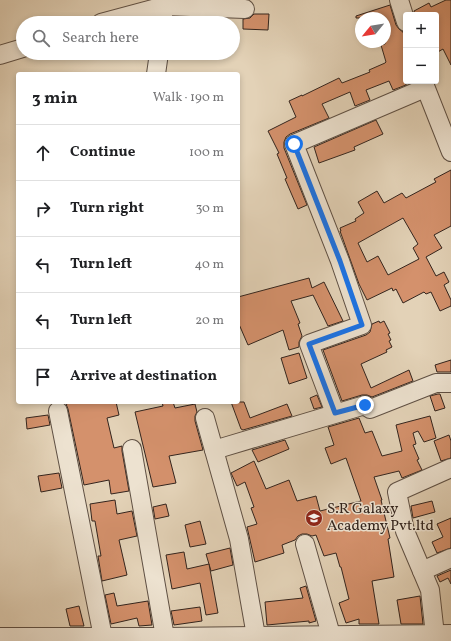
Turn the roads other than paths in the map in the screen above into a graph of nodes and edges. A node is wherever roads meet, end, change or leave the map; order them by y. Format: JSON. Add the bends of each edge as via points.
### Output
{"nodes":[{"id":1,"x":399,"y":0,"type":"edge"},
{"id":2,"x":245,"y":8,"type":"dead end"},
{"id":3,"x":164,"y":10,"type":"edge"},
{"id":4,"x":403,"y":13,"type":"edge"},
{"id":5,"x":135,"y":16,"type":"edge"},
{"id":6,"x":16,"y":50,"type":"edge"},
{"id":7,"x":0,"y":55,"type":"edge"},
{"id":8,"x":158,"y":60,"type":"edge"},
{"id":9,"x":156,"y":72,"type":"edge"},
{"id":10,"x":424,"y":85,"type":"edge"},
{"id":11,"x":451,"y":152,"type":"edge"},
{"id":12,"x":451,"y":383,"type":"edge"},
{"id":13,"x":58,"y":411,"type":"dead end"},
{"id":14,"x":335,"y":413,"type":"junction"},
{"id":15,"x":205,"y":418,"type":"dead end"},
{"id":16,"x":132,"y":449,"type":"dead end"},
{"id":17,"x":214,"y":450,"type":"junction"},
{"id":18,"x":451,"y":468,"type":"edge"},
{"id":19,"x":305,"y":544,"type":"dead end"},
{"id":20,"x":451,"y":558,"type":"edge"},
{"id":21,"x":422,"y":571,"type":"junction"},
{"id":22,"x":443,"y":634,"type":"edge"},
{"id":23,"x":256,"y":636,"type":"junction"},
{"id":24,"x":331,"y":636,"type":"junction"},
{"id":25,"x":0,"y":637,"type":"edge"},
{"id":26,"x":103,"y":637,"type":"junction"},
{"id":27,"x":161,"y":638,"type":"edge"},
{"id":28,"x":131,"y":639,"type":"edge"},
{"id":29,"x":296,"y":639,"type":"edge"}],
"edges":[{"from":1,"to":4,"type":"street"},
{"from":2,"to":3,"type":"street"},
{"from":3,"to":5,"type":"street"},
{"from":6,"to":7,"type":"street"},
{"from":8,"to":9,"type":"street"},
{"from":10,"to":11,"type":"street"},
{"from":10,"to":14,"type":"street","via":[[294,144],[362,325],[309,344]]},
{"from":12,"to":14,"type":"street","via":[[436,384],[370,409],[365,405]]},
{"from":13,"to":26,"type":"street"},
{"from":14,"to":17,"type":"street"},
{"from":15,"to":17,"type":"street"},
{"from":16,"to":27,"type":"street"},
{"from":17,"to":23,"type":"street","via":[[240,539]]},
{"from":18,"to":21,"type":"street","via":[[397,492],[405,531]]},
{"from":19,"to":24,"type":"street"},
{"from":20,"to":21,"type":"street"},
{"from":21,"to":22,"type":"street"},
{"from":22,"to":24,"type":"street"},
{"from":23,"to":27,"type":"street"},
{"from":23,"to":29,"type":"street"},
{"from":24,"to":29,"type":"street"},
{"from":25,"to":26,"type":"street"},
{"from":26,"to":28,"type":"street"},
{"from":27,"to":28,"type":"street"}]}
